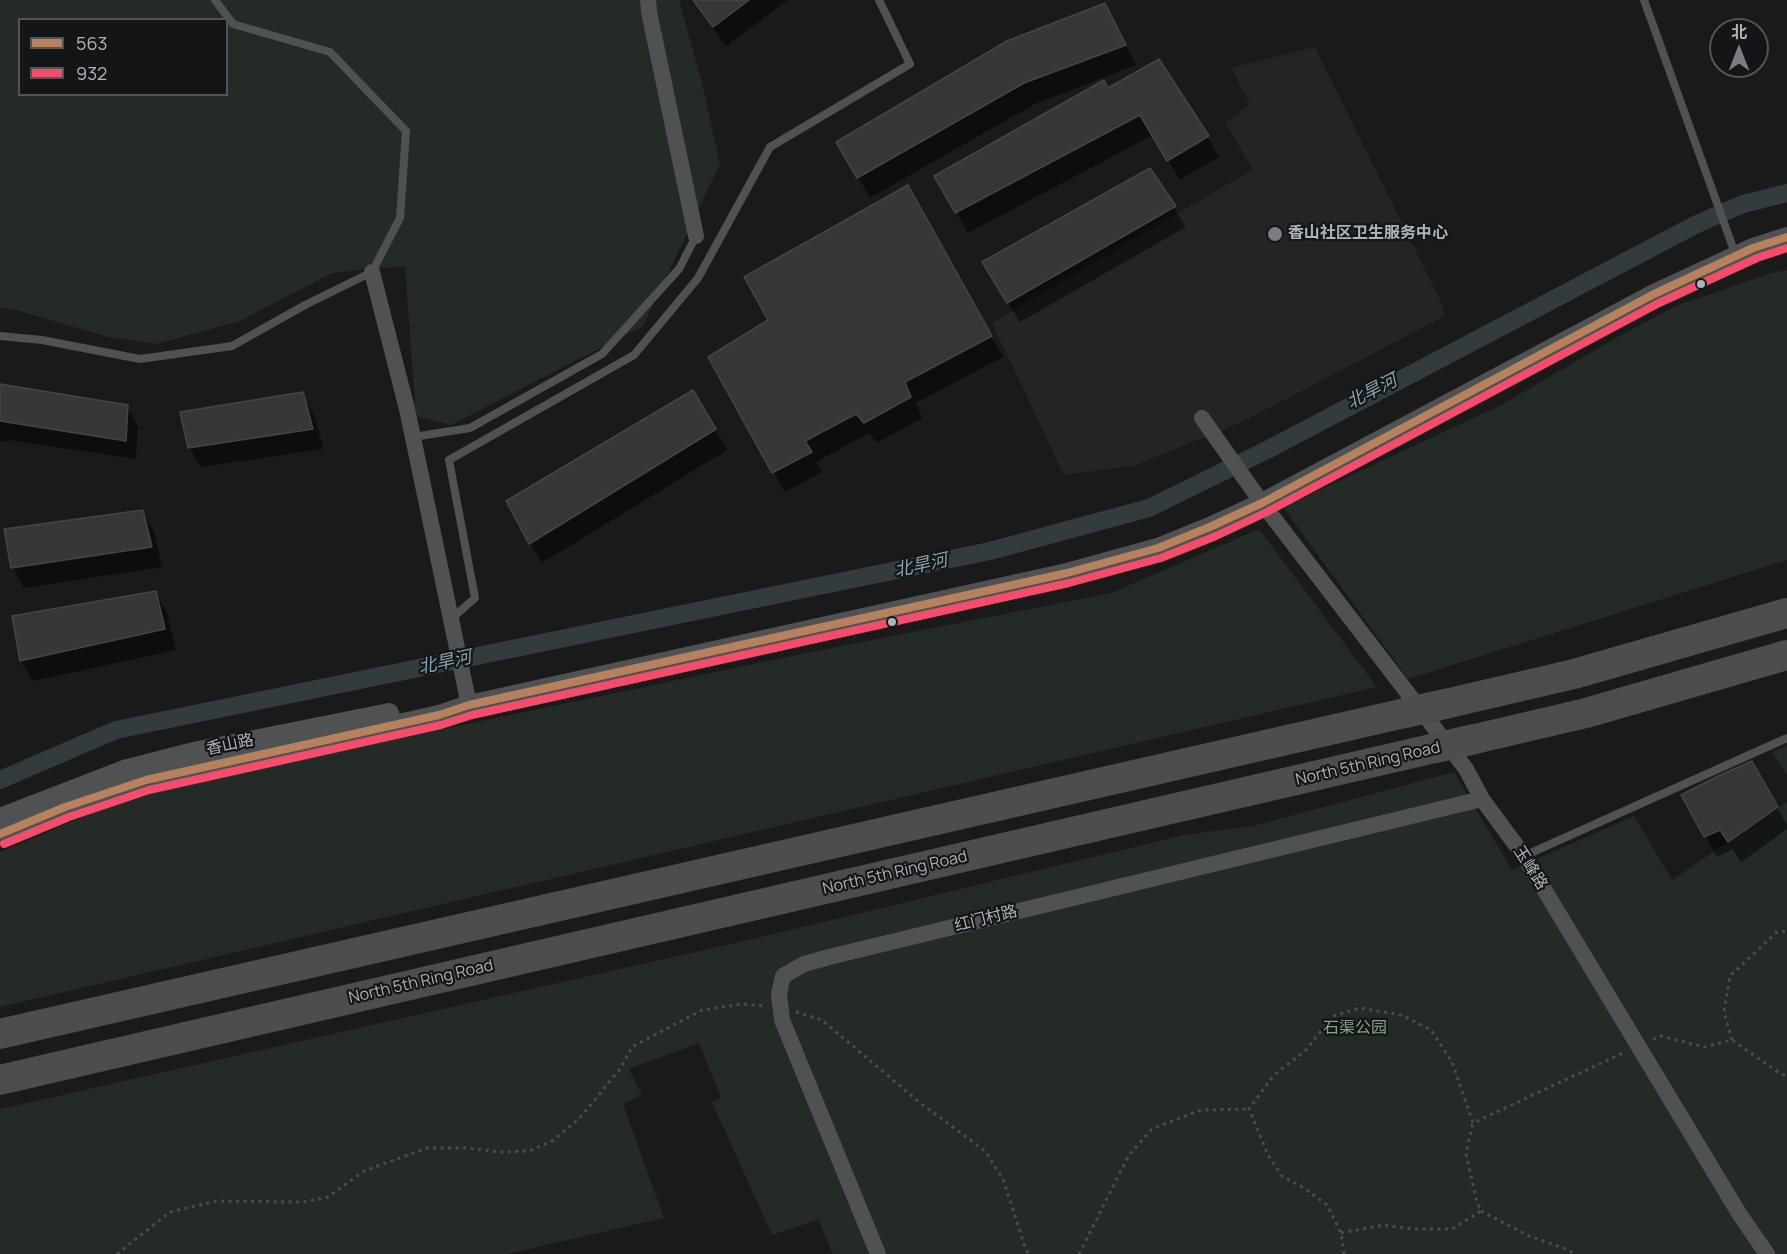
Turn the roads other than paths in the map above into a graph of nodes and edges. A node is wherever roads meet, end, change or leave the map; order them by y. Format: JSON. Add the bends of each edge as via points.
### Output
{"nodes":[{"id":1,"x":215,"y":0,"type":"edge"},
{"id":2,"x":648,"y":0,"type":"edge"},
{"id":3,"x":879,"y":0,"type":"edge"},
{"id":4,"x":1644,"y":0,"type":"edge"},
{"id":5,"x":696,"y":236,"type":"joint"},
{"id":6,"x":1787,"y":237,"type":"edge"},
{"id":7,"x":1736,"y":256,"type":"junction"},
{"id":8,"x":372,"y":272,"type":"junction"},
{"id":9,"x":0,"y":336,"type":"edge"},
{"id":10,"x":1202,"y":418,"type":"dead end"},
{"id":11,"x":412,"y":437,"type":"junction"},
{"id":12,"x":1262,"y":503,"type":"junction"},
{"id":13,"x":1787,"y":613,"type":"edge"},
{"id":14,"x":451,"y":619,"type":"junction"},
{"id":15,"x":1787,"y":655,"type":"edge"},
{"id":16,"x":469,"y":705,"type":"junction"},
{"id":17,"x":1787,"y":738,"type":"edge"},
{"id":18,"x":1482,"y":799,"type":"junction"},
{"id":19,"x":0,"y":818,"type":"edge"},
{"id":20,"x":0,"y":834,"type":"edge"},
{"id":21,"x":1524,"y":856,"type":"junction"},
{"id":22,"x":0,"y":1034,"type":"edge"},
{"id":23,"x":0,"y":1080,"type":"edge"},
{"id":24,"x":878,"y":1254,"type":"edge"},
{"id":25,"x":1767,"y":1254,"type":"edge"}],
"edges":[{"from":1,"to":8,"type":"lane","via":[[233,24],[330,52],[406,131],[400,218]]},
{"from":2,"to":5,"type":"street"},
{"from":3,"to":14,"type":"lane","via":[[910,64],[770,147],[698,278],[634,355],[449,460],[475,598]]},
{"from":4,"to":7,"type":"lane"},
{"from":5,"to":11,"type":"lane","via":[[680,269],[602,354],[470,428]]},
{"from":6,"to":7,"type":"street","name":"香山路"},
{"from":7,"to":12,"type":"street","name":"香山路","via":[[1654,294]]},
{"from":8,"to":9,"type":"lane","via":[[232,346],[140,359]]},
{"from":8,"to":11,"type":"street"},
{"from":10,"to":12,"type":"street","name":"玉峰路"},
{"from":11,"to":14,"type":"street"},
{"from":12,"to":16,"type":"street","name":"香山路","via":[[1158,548],[1077,571]]},
{"from":12,"to":18,"type":"street","name":"玉峰路","via":[[1466,769]]},
{"from":13,"to":22,"type":"highway","bridge":true,"via":[[1574,674]]},
{"from":14,"to":16,"type":"street"},
{"from":15,"to":23,"type":"highway","name":"North 5th Ring Road","bridge":true,"via":[[1586,713]]},
{"from":16,"to":19,"type":"street","name":"香山路","via":[[436,703],[195,752],[124,770]]},
{"from":16,"to":20,"type":"street","name":"香山路","via":[[146,780]]},
{"from":17,"to":21,"type":"lane"},
{"from":18,"to":21,"type":"street","name":"玉峰路"},
{"from":18,"to":24,"type":"street","name":"红门村路","via":[[804,964],[783,976],[778,994],[782,1020]]},
{"from":21,"to":25,"type":"street","name":"玉峰路"}]}
